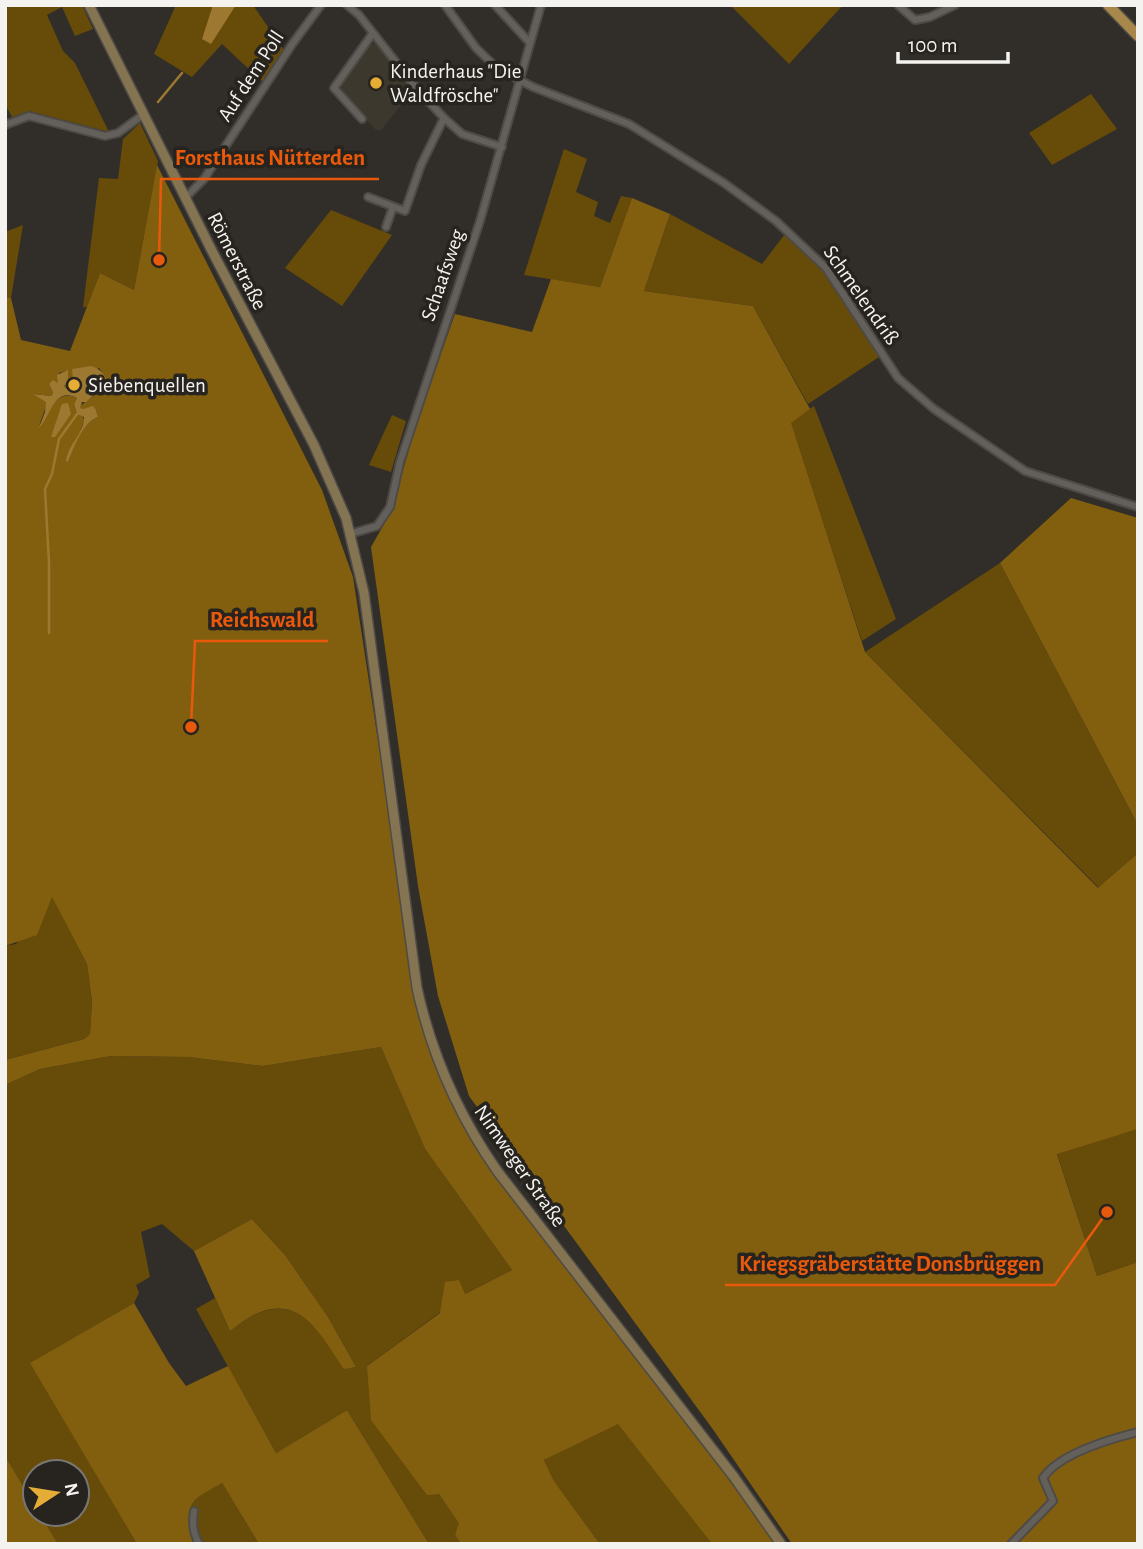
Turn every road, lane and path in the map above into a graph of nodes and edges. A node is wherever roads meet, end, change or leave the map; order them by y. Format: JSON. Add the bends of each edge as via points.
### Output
{"nodes":[{"id":1,"x":89,"y":5,"type":"edge"},
{"id":2,"x":321,"y":5,"type":"edge"},
{"id":3,"x":347,"y":5,"type":"edge"},
{"id":4,"x":446,"y":5,"type":"edge"},
{"id":5,"x":495,"y":5,"type":"edge"},
{"id":6,"x":541,"y":5,"type":"edge"},
{"id":7,"x":898,"y":5,"type":"edge"},
{"id":8,"x":955,"y":5,"type":"edge"},
{"id":9,"x":1108,"y":5,"type":"edge"},
{"id":10,"x":373,"y":33,"type":"junction"},
{"id":11,"x":1138,"y":36,"type":"edge"},
{"id":12,"x":530,"y":43,"type":"junction"},
{"id":13,"x":519,"y":78,"type":"junction"},
{"id":14,"x":144,"y":114,"type":"junction"},
{"id":15,"x":444,"y":118,"type":"junction"},
{"id":16,"x":362,"y":120,"type":"dead end"},
{"id":17,"x":5,"y":125,"type":"edge"},
{"id":18,"x":502,"y":147,"type":"junction"},
{"id":19,"x":368,"y":197,"type":"dead end"},
{"id":20,"x":185,"y":198,"type":"junction"},
{"id":21,"x":393,"y":207,"type":"junction"},
{"id":22,"x":386,"y":227,"type":"dead end"},
{"id":23,"x":1138,"y":507,"type":"edge"},
{"id":24,"x":350,"y":534,"type":"junction"},
{"id":25,"x":1138,"y":1432,"type":"edge"},
{"id":26,"x":194,"y":1511,"type":"dead end"},
{"id":27,"x":199,"y":1544,"type":"edge"},
{"id":28,"x":781,"y":1544,"type":"edge"},
{"id":29,"x":1011,"y":1544,"type":"edge"}],
"edges":[{"from":1,"to":14,"type":"main road","name":"Römerstraße"},
{"from":2,"to":20,"type":"street","name":"Auf dem Poll","via":[[204,179]]},
{"from":3,"to":10,"type":"street"},
{"from":4,"to":13,"type":"street","name":"Schmelendriß","via":[[488,61]]},
{"from":5,"to":12,"type":"street"},
{"from":6,"to":12,"type":"street","name":"Schaafsweg"},
{"from":7,"to":8,"type":"street","via":[[915,20]]},
{"from":9,"to":11,"type":"main road"},
{"from":10,"to":15,"type":"street"},
{"from":10,"to":16,"type":"street","via":[[334,88]]},
{"from":12,"to":13,"type":"street","name":"Schaafsweg"},
{"from":13,"to":18,"type":"street","name":"Schaafsweg"},
{"from":13,"to":23,"type":"street","name":"Schmelendriß","via":[[629,124],[776,221],[826,268],[898,378],[934,409],[1025,471]]},
{"from":14,"to":17,"type":"street","via":[[118,133],[105,136],[29,116]]},
{"from":14,"to":20,"type":"main road","name":"Römerstraße"},
{"from":15,"to":18,"type":"street","via":[[462,134]]},
{"from":15,"to":21,"type":"street","via":[[405,211]]},
{"from":18,"to":24,"type":"street","name":"Schaafsweg","via":[[400,462],[390,507],[377,526]]},
{"from":19,"to":21,"type":"street"},
{"from":20,"to":24,"type":"main road","name":"Römerstraße","via":[[314,445]]},
{"from":21,"to":22,"type":"street"},
{"from":24,"to":28,"type":"main road","name":"Nimweger Straße","via":[[364,593],[417,988],[445,1080],[498,1172]]},
{"from":25,"to":29,"type":"street","via":[[1110,1439],[1052,1466],[1043,1478],[1053,1501]]},
{"from":26,"to":27,"type":"street","via":[[192,1523]]}]}
